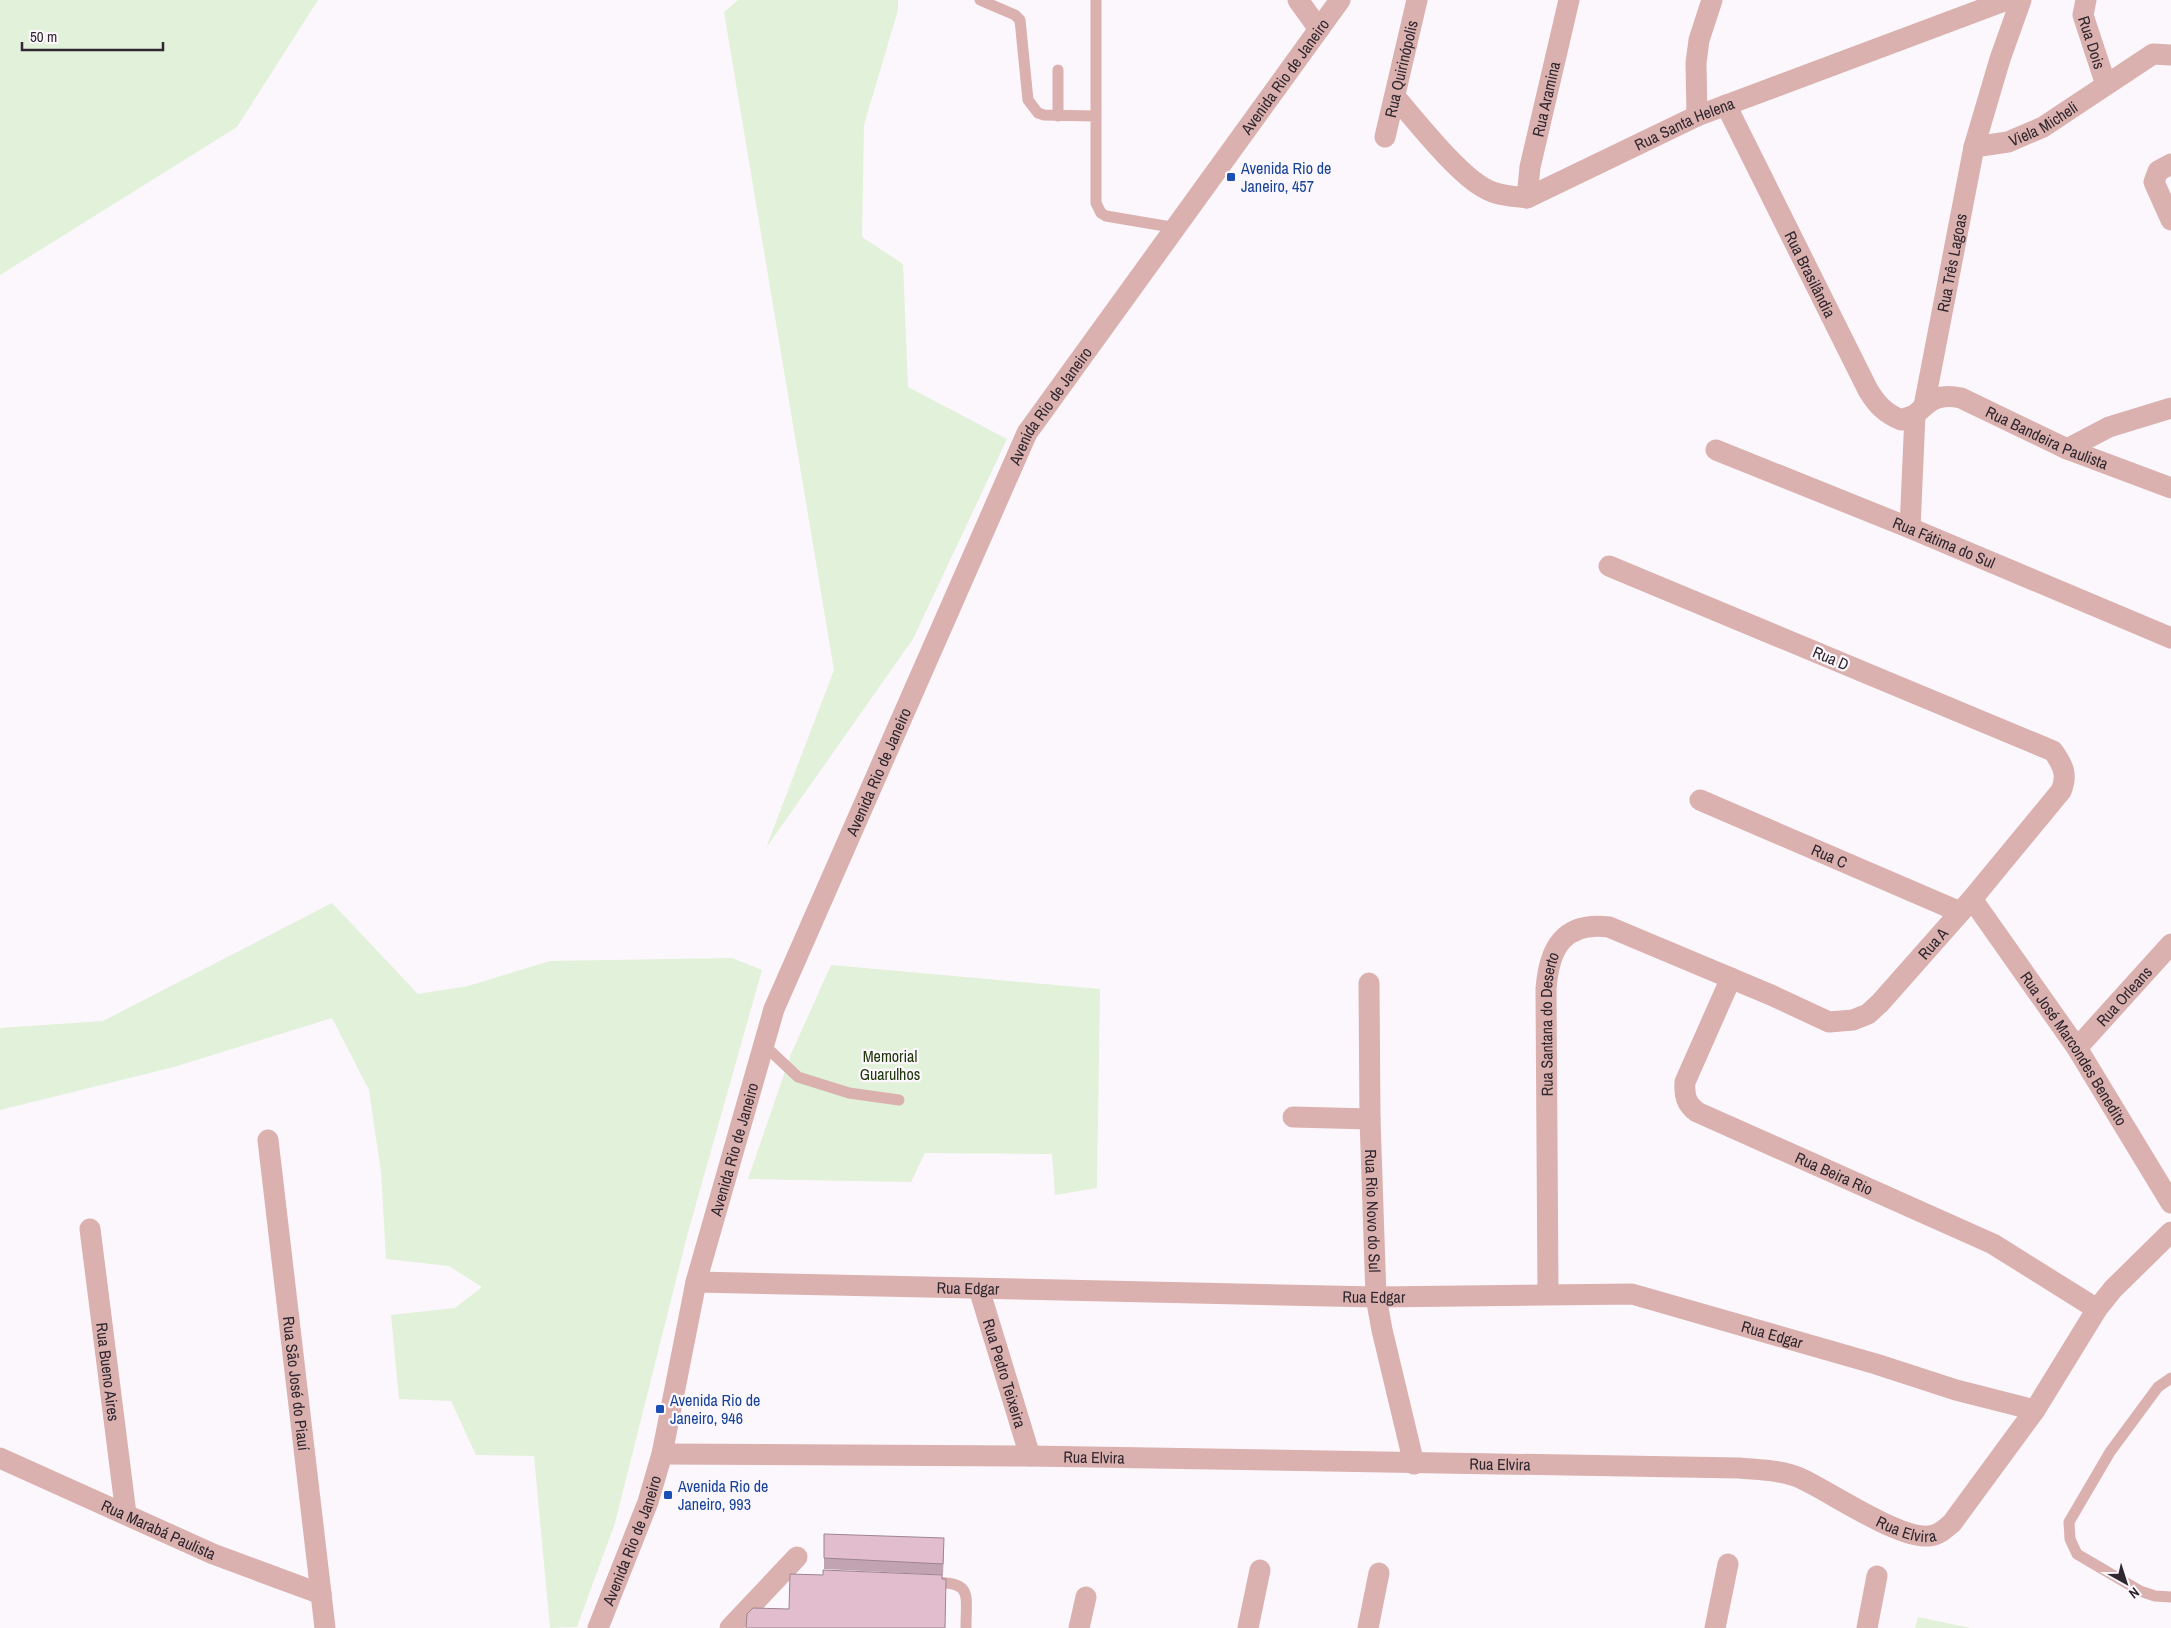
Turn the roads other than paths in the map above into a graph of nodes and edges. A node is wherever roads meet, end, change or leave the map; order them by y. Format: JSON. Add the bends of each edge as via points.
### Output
{"nodes":[{"id":1,"x":980,"y":0,"type":"edge"},
{"id":2,"x":1096,"y":0,"type":"edge"},
{"id":3,"x":1298,"y":0,"type":"edge"},
{"id":4,"x":1340,"y":0,"type":"edge"},
{"id":5,"x":1417,"y":0,"type":"edge"},
{"id":6,"x":1568,"y":0,"type":"edge"},
{"id":7,"x":1712,"y":0,"type":"edge"},
{"id":8,"x":2007,"y":0,"type":"edge"},
{"id":9,"x":2021,"y":0,"type":"edge"},
{"id":10,"x":2086,"y":0,"type":"edge"},
{"id":11,"x":1319,"y":29,"type":"junction"},
{"id":12,"x":2171,"y":55,"type":"edge"},
{"id":13,"x":1058,"y":70,"type":"dead end"},
{"id":14,"x":2106,"y":84,"type":"junction"},
{"id":15,"x":1396,"y":98,"type":"junction"},
{"id":16,"x":1726,"y":105,"type":"junction"},
{"id":17,"x":1058,"y":116,"type":"junction"},
{"id":18,"x":1096,"y":116,"type":"junction"},
{"id":19,"x":1698,"y":116,"type":"junction"},
{"id":20,"x":1385,"y":137,"type":"dead end"},
{"id":21,"x":1974,"y":147,"type":"junction"},
{"id":22,"x":2171,"y":164,"type":"edge"},
{"id":23,"x":1527,"y":198,"type":"junction"},
{"id":24,"x":2171,"y":220,"type":"edge"},
{"id":25,"x":1177,"y":228,"type":"junction"},
{"id":26,"x":2171,"y":408,"type":"edge"},
{"id":27,"x":1919,"y":410,"type":"junction"},
{"id":28,"x":2067,"y":449,"type":"junction"},
{"id":29,"x":1716,"y":450,"type":"dead end"},
{"id":30,"x":2171,"y":488,"type":"edge"},
{"id":31,"x":1910,"y":528,"type":"junction"},
{"id":32,"x":1609,"y":566,"type":"dead end"},
{"id":33,"x":2171,"y":638,"type":"edge"},
{"id":34,"x":2053,"y":751,"type":"joint"},
{"id":35,"x":1700,"y":800,"type":"dead end"},
{"id":36,"x":1966,"y":905,"type":"junction"},
{"id":37,"x":2171,"y":944,"type":"edge"},
{"id":38,"x":1731,"y":978,"type":"junction"},
{"id":39,"x":1369,"y":983,"type":"dead end"},
{"id":40,"x":764,"y":1045,"type":"junction"},
{"id":41,"x":2076,"y":1048,"type":"junction"},
{"id":42,"x":899,"y":1100,"type":"dead end"},
{"id":43,"x":1293,"y":1117,"type":"dead end"},
{"id":44,"x":1370,"y":1119,"type":"junction"},
{"id":45,"x":268,"y":1140,"type":"dead end"},
{"id":46,"x":2171,"y":1202,"type":"edge"},
{"id":47,"x":90,"y":1229,"type":"dead end"},
{"id":48,"x":2171,"y":1232,"type":"edge"},
{"id":49,"x":696,"y":1282,"type":"junction"},
{"id":50,"x":979,"y":1290,"type":"junction"},
{"id":51,"x":1548,"y":1294,"type":"junction"},
{"id":52,"x":1376,"y":1297,"type":"junction"},
{"id":53,"x":2097,"y":1310,"type":"junction"},
{"id":54,"x":2171,"y":1378,"type":"edge"},
{"id":55,"x":2035,"y":1410,"type":"junction"},
{"id":56,"x":662,"y":1454,"type":"junction"},
{"id":57,"x":1030,"y":1456,"type":"junction"},
{"id":58,"x":0,"y":1458,"type":"edge"},
{"id":59,"x":1414,"y":1464,"type":"junction"},
{"id":60,"x":126,"y":1514,"type":"junction"},
{"id":61,"x":797,"y":1557,"type":"dead end"},
{"id":62,"x":1728,"y":1564,"type":"dead end"},
{"id":63,"x":1260,"y":1570,"type":"dead end"},
{"id":64,"x":1380,"y":1573,"type":"dead end"},
{"id":65,"x":1878,"y":1576,"type":"dead end"},
{"id":66,"x":915,"y":1581,"type":"edge"},
{"id":67,"x":321,"y":1594,"type":"junction"},
{"id":68,"x":1086,"y":1597,"type":"dead end"},
{"id":69,"x":2171,"y":1598,"type":"edge"},
{"id":70,"x":325,"y":1628,"type":"edge"},
{"id":71,"x":598,"y":1628,"type":"edge"},
{"id":72,"x":730,"y":1628,"type":"edge"},
{"id":73,"x":966,"y":1628,"type":"edge"},
{"id":74,"x":1079,"y":1628,"type":"edge"},
{"id":75,"x":1248,"y":1628,"type":"edge"},
{"id":76,"x":1368,"y":1628,"type":"edge"},
{"id":77,"x":1715,"y":1628,"type":"edge"},
{"id":78,"x":1867,"y":1628,"type":"edge"}],
"edges":[{"from":1,"to":17,"type":"lane","via":[[1020,20],[1028,100],[1038,113]]},
{"from":2,"to":18,"type":"lane"},
{"from":3,"to":11,"type":"street"},
{"from":4,"to":11,"type":"street","name":"Avenida Rio de Janeiro"},
{"from":5,"to":15,"type":"street","name":"Rua Quirinópolis"},
{"from":6,"to":23,"type":"street","name":"Rua Aramina","via":[[1530,167]]},
{"from":7,"to":19,"type":"street","via":[[1699,40],[1696,63]]},
{"from":8,"to":16,"type":"street","name":"Rua Santa Helena"},
{"from":9,"to":21,"type":"street","name":"Rua Três Lagoas"},
{"from":10,"to":14,"type":"street","name":"Rua Dois","via":[[2083,15]]},
{"from":11,"to":25,"type":"street","name":"Avenida Rio de Janeiro"},
{"from":12,"to":14,"type":"street","name":"Viela Micheli","via":[[2153,54]]},
{"from":13,"to":17,"type":"lane"},
{"from":14,"to":21,"type":"street","name":"Viela Micheli","via":[[2043,127],[2008,142]]},
{"from":15,"to":20,"type":"street","name":"Rua Quirinópolis"},
{"from":15,"to":23,"type":"street","via":[[1467,176],[1485,189]]},
{"from":16,"to":19,"type":"street","name":"Rua Santa Helena"},
{"from":16,"to":27,"type":"street","name":"Rua Brasilândia","via":[[1868,390],[1889,415],[1901,420]]},
{"from":17,"to":18,"type":"lane"},
{"from":18,"to":25,"type":"lane","via":[[1098,209],[1106,216]]},
{"from":19,"to":23,"type":"street","name":"Rua Santa Helena"},
{"from":21,"to":27,"type":"street","name":"Rua Três Lagoas"},
{"from":22,"to":24,"type":"street","via":[[2158,171],[2154,182]]},
{"from":25,"to":40,"type":"street","name":"Avenida Rio de Janeiro","via":[[1028,432],[774,1009]]},
{"from":26,"to":28,"type":"street","via":[[2109,427]]},
{"from":27,"to":28,"type":"street","name":"Rua Bandeira Paulista","via":[[1935,397],[1961,398]]},
{"from":27,"to":31,"type":"street","name":"Rua Três Lagoas"},
{"from":28,"to":30,"type":"street","name":"Rua Bandeira Paulista"},
{"from":29,"to":31,"type":"street","name":"Rua Fátima do Sul"},
{"from":31,"to":33,"type":"street","name":"Rua Fátima do Sul"},
{"from":32,"to":34,"type":"street","name":"Rua D"},
{"from":34,"to":36,"type":"street","name":"Rua A","via":[[2065,774],[2061,791]]},
{"from":35,"to":36,"type":"street","name":"Rua C"},
{"from":36,"to":38,"type":"street","name":"Rua A","via":[[1880,1003],[1868,1014],[1853,1020],[1830,1022]]},
{"from":36,"to":41,"type":"street","name":"Rua José Marcondes Benedito"},
{"from":37,"to":41,"type":"street","name":"Rua Orleans"},
{"from":38,"to":51,"type":"street","name":"Rua Santana do Deserto","via":[[1610,927],[1593,925],[1582,928],[1568,934],[1554,950],[1548,966],[1546,990]]},
{"from":38,"to":53,"type":"street","name":"Rua Beira Rio","via":[[1685,1082],[1684,1095],[1690,1107],[1993,1244]]},
{"from":39,"to":44,"type":"street","name":"Rua Rio Novo do Sul"},
{"from":40,"to":42,"type":"lane","via":[[798,1077],[849,1093]]},
{"from":40,"to":49,"type":"street","name":"Avenida Rio de Janeiro"},
{"from":41,"to":46,"type":"street","name":"Rua José Marcondes Benedito"},
{"from":43,"to":44,"type":"street"},
{"from":44,"to":52,"type":"street","name":"Rua Rio Novo do Sul"},
{"from":45,"to":67,"type":"street","name":"Rua São José do Piauí"},
{"from":47,"to":60,"type":"street","name":"Rua Bueno Aires"},
{"from":48,"to":53,"type":"street","name":"Rua Elvira","via":[[2113,1289]]},
{"from":49,"to":50,"type":"street","name":"Rua Edgar"},
{"from":49,"to":56,"type":"street","name":"Avenida Rio de Janeiro"},
{"from":50,"to":52,"type":"street","name":"Rua Edgar"},
{"from":50,"to":57,"type":"street","name":"Rua Pedro Teixeira"},
{"from":51,"to":52,"type":"street","name":"Rua Edgar"},
{"from":51,"to":55,"type":"street","name":"Rua Edgar","via":[[1632,1294],[1956,1390]]},
{"from":52,"to":59,"type":"street","name":"Rua Rio Novo do Sul"},
{"from":53,"to":55,"type":"street","name":"Rua Elvira"},
{"from":54,"to":69,"type":"lane","via":[[2158,1387],[2110,1452],[2069,1522],[2070,1539],[2077,1554],[2140,1591]]},
{"from":55,"to":59,"type":"street","name":"Rua Elvira","via":[[1952,1522],[1942,1532],[1930,1536],[1893,1527],[1798,1477],[1773,1471]]},
{"from":56,"to":57,"type":"street","name":"Rua Elvira"},
{"from":56,"to":71,"type":"street","name":"Avenida Rio de Janeiro","via":[[648,1502]]},
{"from":57,"to":59,"type":"street","name":"Rua Elvira"},
{"from":58,"to":60,"type":"street","name":"Rua Marabá Paulista"},
{"from":60,"to":67,"type":"street","name":"Rua Marabá Paulista","via":[[213,1554]]},
{"from":61,"to":72,"type":"street"},
{"from":62,"to":77,"type":"street"},
{"from":63,"to":75,"type":"street"},
{"from":64,"to":76,"type":"street"},
{"from":65,"to":78,"type":"street"},
{"from":66,"to":73,"type":"lane","via":[[955,1583],[962,1588],[966,1596]]},
{"from":67,"to":70,"type":"street","name":"Rua São José do Piauí"},
{"from":68,"to":74,"type":"street"}]}
